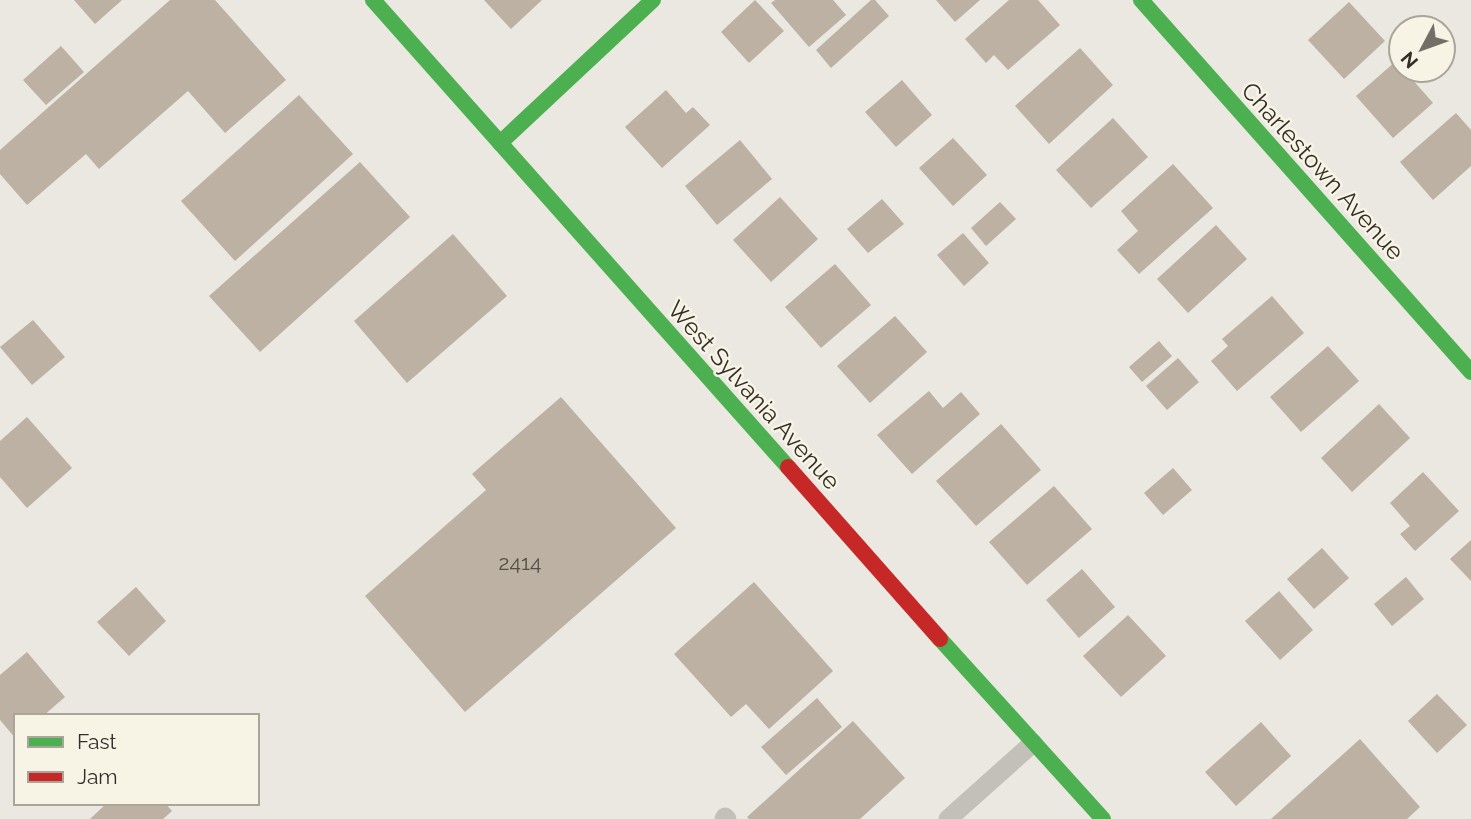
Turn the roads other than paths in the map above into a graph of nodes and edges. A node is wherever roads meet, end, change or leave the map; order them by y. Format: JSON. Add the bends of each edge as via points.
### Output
{"nodes":[{"id":1,"x":373,"y":0,"type":"edge"},
{"id":2,"x":653,"y":0,"type":"edge"},
{"id":3,"x":1141,"y":0,"type":"edge"},
{"id":4,"x":500,"y":142,"type":"junction"},
{"id":5,"x":1471,"y":372,"type":"edge"},
{"id":6,"x":1033,"y":743,"type":"junction"},
{"id":7,"x":948,"y":819,"type":"edge"},
{"id":8,"x":1103,"y":819,"type":"edge"}],
"edges":[{"from":1,"to":4,"type":"main road","name":"West Sylvania Avenue"},
{"from":2,"to":4,"type":"main road"},
{"from":3,"to":5,"type":"main road","name":"Charlestown Avenue"},
{"from":4,"to":6,"type":"main road","name":"West Sylvania Avenue"},
{"from":6,"to":7,"type":"lane"},
{"from":6,"to":8,"type":"main road","name":"West Sylvania Avenue"}]}
